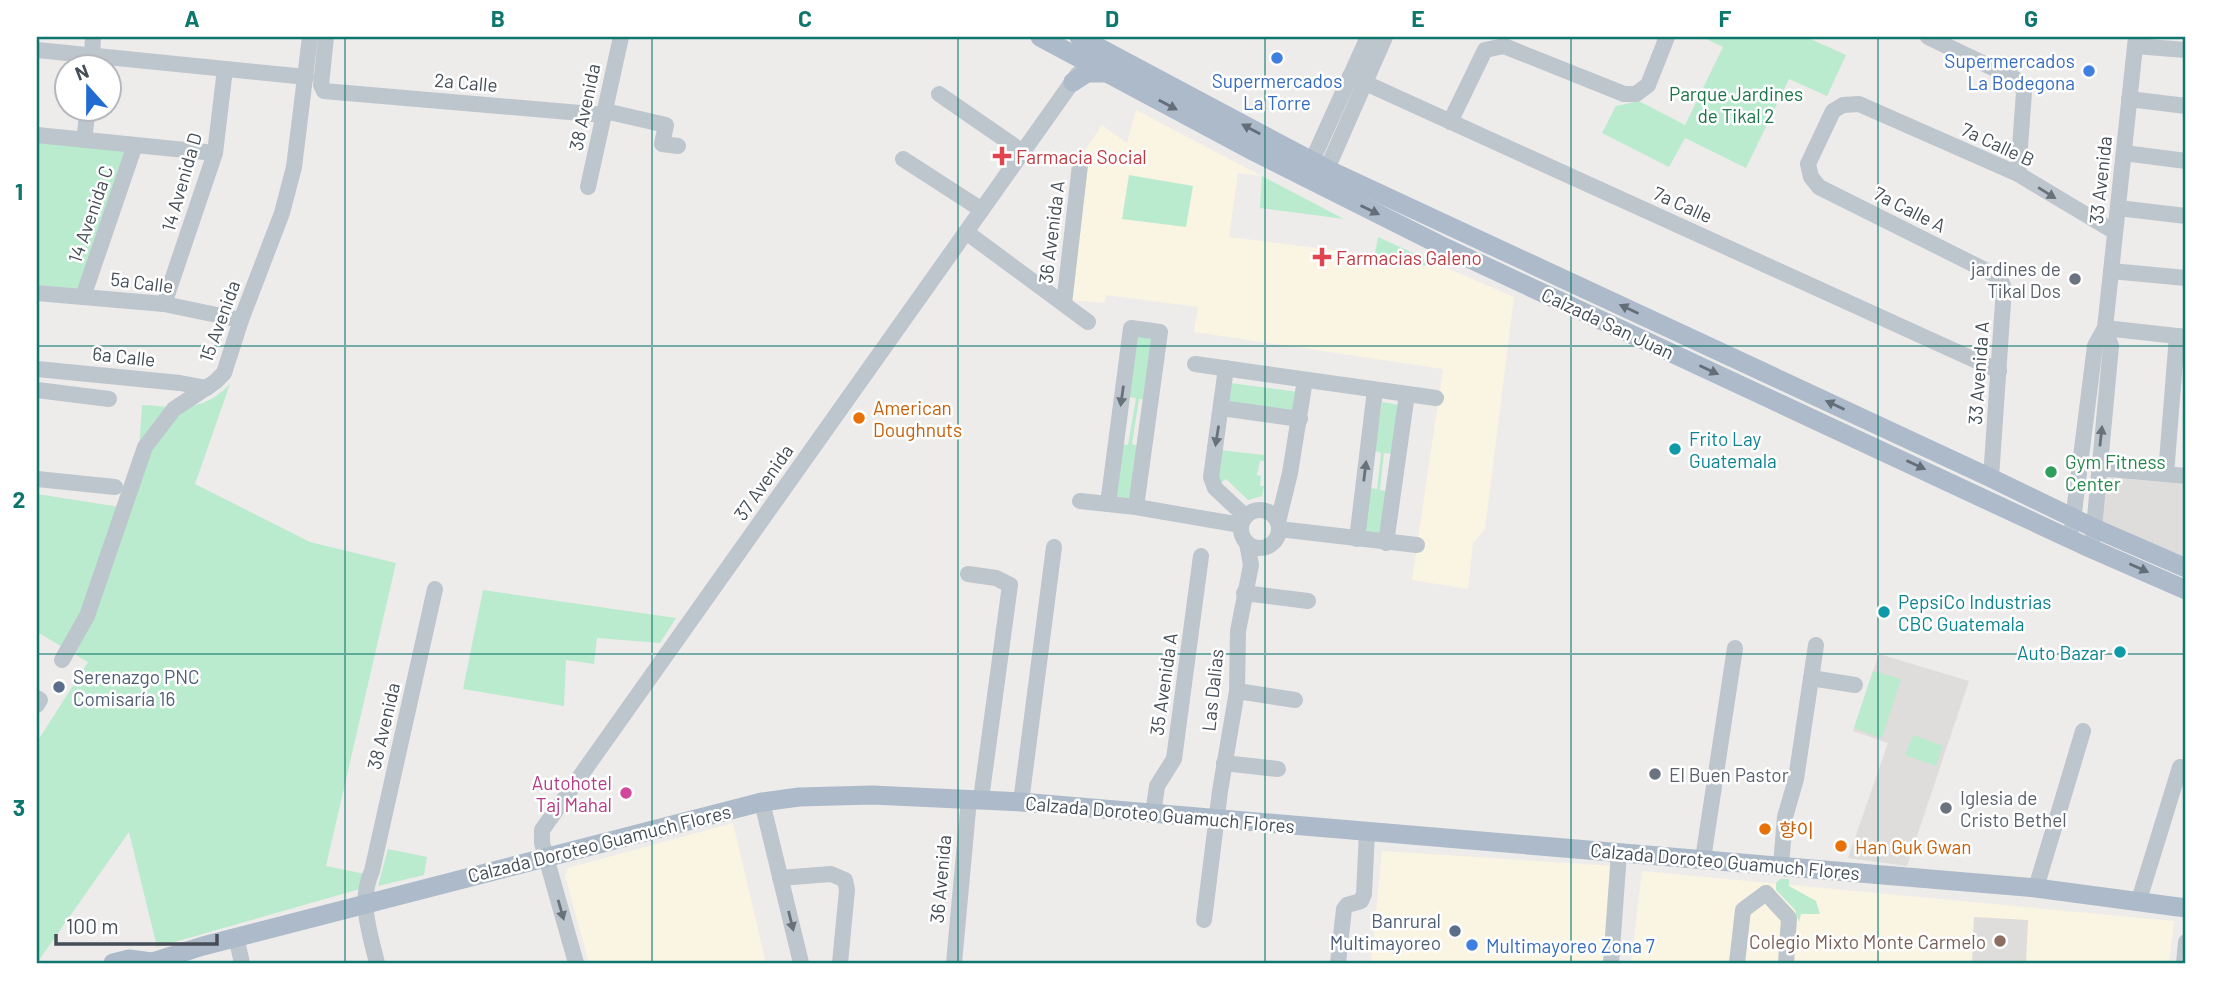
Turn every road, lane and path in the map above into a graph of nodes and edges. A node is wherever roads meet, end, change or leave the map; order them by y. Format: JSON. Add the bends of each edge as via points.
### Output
{"nodes":[{"id":1,"x":310,"y":37,"type":"edge"},
{"id":2,"x":326,"y":37,"type":"edge"},
{"id":3,"x":621,"y":37,"type":"edge"},
{"id":4,"x":1040,"y":37,"type":"edge"},
{"id":5,"x":1079,"y":37,"type":"edge"},
{"id":6,"x":1368,"y":37,"type":"edge"},
{"id":7,"x":1385,"y":37,"type":"edge"},
{"id":8,"x":1667,"y":37,"type":"edge"},
{"id":9,"x":1928,"y":37,"type":"edge"},
{"id":10,"x":2135,"y":41,"type":"edge"},
{"id":11,"x":37,"y":50,"type":"edge"},
{"id":12,"x":2186,"y":50,"type":"edge"},
{"id":13,"x":55,"y":52,"type":"edge"},
{"id":14,"x":1092,"y":54,"type":"junction"},
{"id":15,"x":122,"y":59,"type":"edge"},
{"id":16,"x":225,"y":69,"type":"junction"},
{"id":17,"x":1108,"y":73,"type":"junction"},
{"id":18,"x":306,"y":77,"type":"junction"},
{"id":19,"x":1357,"y":79,"type":"junction"},
{"id":20,"x":1073,"y":82,"type":"junction"},
{"id":21,"x":939,"y":94,"type":"dead end"},
{"id":22,"x":2129,"y":99,"type":"junction"},
{"id":23,"x":2186,"y":106,"type":"edge"},
{"id":24,"x":604,"y":113,"type":"junction"},
{"id":25,"x":86,"y":122,"type":"edge"},
{"id":26,"x":1450,"y":122,"type":"junction"},
{"id":27,"x":37,"y":135,"type":"edge"},
{"id":28,"x":84,"y":140,"type":"junction"},
{"id":29,"x":135,"y":145,"type":"junction"},
{"id":30,"x":678,"y":146,"type":"dead end"},
{"id":31,"x":1023,"y":152,"type":"junction"},
{"id":32,"x":215,"y":153,"type":"junction"},
{"id":33,"x":2124,"y":153,"type":"junction"},
{"id":34,"x":903,"y":159,"type":"dead end"},
{"id":35,"x":2186,"y":161,"type":"edge"},
{"id":36,"x":1080,"y":165,"type":"dead end"},
{"id":37,"x":1320,"y":165,"type":"junction"},
{"id":38,"x":2018,"y":174,"type":"junction"},
{"id":39,"x":1811,"y":177,"type":"joint"},
{"id":40,"x":588,"y":187,"type":"dead end"},
{"id":41,"x":2118,"y":208,"type":"junction"},
{"id":42,"x":982,"y":210,"type":"junction"},
{"id":43,"x":2186,"y":216,"type":"edge"},
{"id":44,"x":966,"y":232,"type":"junction"},
{"id":45,"x":2115,"y":232,"type":"junction"},
{"id":46,"x":2111,"y":271,"type":"junction"},
{"id":47,"x":1993,"y":274,"type":"joint"},
{"id":48,"x":2186,"y":278,"type":"edge"},
{"id":49,"x":37,"y":293,"type":"edge"},
{"id":50,"x":83,"y":297,"type":"junction"},
{"id":51,"x":1059,"y":301,"type":"junction"},
{"id":52,"x":164,"y":304,"type":"junction"},
{"id":53,"x":240,"y":320,"type":"junction"},
{"id":54,"x":1088,"y":322,"type":"dead end"},
{"id":55,"x":2105,"y":328,"type":"junction"},
{"id":56,"x":2182,"y":336,"type":"edge"},
{"id":57,"x":1195,"y":364,"type":"dead end"},
{"id":58,"x":1226,"y":368,"type":"junction"},
{"id":59,"x":37,"y":369,"type":"edge"},
{"id":60,"x":1999,"y":371,"type":"junction"},
{"id":61,"x":1305,"y":380,"type":"junction"},
{"id":62,"x":207,"y":388,"type":"junction"},
{"id":63,"x":37,"y":390,"type":"edge"},
{"id":64,"x":1375,"y":390,"type":"junction"},
{"id":65,"x":1407,"y":394,"type":"junction"},
{"id":66,"x":1436,"y":398,"type":"dead end"},
{"id":67,"x":109,"y":399,"type":"dead end"},
{"id":68,"x":1221,"y":408,"type":"junction"},
{"id":69,"x":1300,"y":419,"type":"junction"},
{"id":70,"x":2098,"y":468,"type":"junction"},
{"id":71,"x":2166,"y":474,"type":"junction"},
{"id":72,"x":2186,"y":475,"type":"edge"},
{"id":73,"x":1991,"y":478,"type":"junction"},
{"id":74,"x":37,"y":479,"type":"edge"},
{"id":75,"x":115,"y":487,"type":"dead end"},
{"id":76,"x":1080,"y":500,"type":"dead end"},
{"id":77,"x":1108,"y":504,"type":"junction"},
{"id":78,"x":1136,"y":507,"type":"junction"},
{"id":79,"x":1243,"y":521,"type":"junction"},
{"id":80,"x":1278,"y":525,"type":"junction"},
{"id":81,"x":2072,"y":528,"type":"junction"},
{"id":82,"x":2093,"y":538,"type":"junction"},
{"id":83,"x":1357,"y":539,"type":"junction"},
{"id":84,"x":1247,"y":543,"type":"junction"},
{"id":85,"x":1386,"y":543,"type":"junction"},
{"id":86,"x":1269,"y":545,"type":"junction"},
{"id":87,"x":1417,"y":545,"type":"dead end"},
{"id":88,"x":1054,"y":547,"type":"dead end"},
{"id":89,"x":1201,"y":556,"type":"dead end"},
{"id":90,"x":1251,"y":565,"type":"junction"},
{"id":91,"x":2186,"y":568,"type":"edge"},
{"id":92,"x":968,"y":574,"type":"dead end"},
{"id":93,"x":435,"y":589,"type":"dead end"},
{"id":94,"x":2186,"y":590,"type":"edge"},
{"id":95,"x":1244,"y":593,"type":"junction"},
{"id":96,"x":1308,"y":601,"type":"dead end"},
{"id":97,"x":1816,"y":645,"type":"dead end"},
{"id":98,"x":1735,"y":648,"type":"dead end"},
{"id":99,"x":62,"y":660,"type":"dead end"},
{"id":100,"x":1811,"y":678,"type":"junction"},
{"id":101,"x":1856,"y":685,"type":"dead end"},
{"id":102,"x":1237,"y":691,"type":"junction"},
{"id":103,"x":1295,"y":700,"type":"dead end"},
{"id":104,"x":2083,"y":731,"type":"dead end"},
{"id":105,"x":1224,"y":763,"type":"junction"},
{"id":106,"x":2180,"y":767,"type":"dead end"},
{"id":107,"x":1278,"y":769,"type":"dead end"},
{"id":108,"x":975,"y":799,"type":"junction"},
{"id":109,"x":762,"y":802,"type":"junction"},
{"id":110,"x":1021,"y":802,"type":"junction"},
{"id":111,"x":1153,"y":814,"type":"junction"},
{"id":112,"x":1217,"y":819,"type":"junction"},
{"id":113,"x":1367,"y":832,"type":"junction"},
{"id":114,"x":1619,"y":853,"type":"junction"},
{"id":115,"x":546,"y":857,"type":"junction"},
{"id":116,"x":1703,"y":859,"type":"junction"},
{"id":117,"x":1776,"y":865,"type":"junction"},
{"id":118,"x":780,"y":878,"type":"junction"},
{"id":119,"x":2036,"y":888,"type":"junction"},
{"id":120,"x":1766,"y":893,"type":"junction"},
{"id":121,"x":2139,"y":900,"type":"junction"},
{"id":122,"x":369,"y":908,"type":"junction"},
{"id":123,"x":2186,"y":908,"type":"edge"},
{"id":124,"x":1204,"y":920,"type":"dead end"},
{"id":125,"x":236,"y":937,"type":"junction"},
{"id":126,"x":2186,"y":942,"type":"edge"},
{"id":127,"x":124,"y":962,"type":"edge"},
{"id":128,"x":150,"y":963,"type":"edge"},
{"id":129,"x":242,"y":963,"type":"edge"},
{"id":130,"x":377,"y":963,"type":"edge"},
{"id":131,"x":576,"y":963,"type":"edge"},
{"id":132,"x":801,"y":963,"type":"edge"},
{"id":133,"x":840,"y":963,"type":"edge"},
{"id":134,"x":954,"y":963,"type":"edge"},
{"id":135,"x":1338,"y":963,"type":"edge"},
{"id":136,"x":1611,"y":963,"type":"edge"},
{"id":137,"x":1737,"y":963,"type":"edge"},
{"id":138,"x":1786,"y":963,"type":"edge"},
{"id":139,"x":2184,"y":963,"type":"edge"}],
"edges":[{"from":1,"to":18,"type":"street","name":"15 Avenida"},
{"from":2,"to":24,"type":"street","name":"2a Calle","via":[[324,91]]},
{"from":3,"to":24,"type":"street","name":"38 Avenida"},
{"from":4,"to":14,"type":"main road","name":"Calzada San Juan"},
{"from":5,"to":14,"type":"main road","name":"Calzada San Juan"},
{"from":6,"to":19,"type":"street"},
{"from":7,"to":19,"type":"street"},
{"from":8,"to":26,"type":"street","via":[[1648,85],[1636,94],[1624,94],[1504,46],[1485,50]]},
{"from":9,"to":38,"type":"street","via":[[2021,85]]},
{"from":10,"to":12,"type":"street"},
{"from":10,"to":22,"type":"street","name":"33 Avenida"},
{"from":11,"to":13,"type":"street"},
{"from":14,"to":17,"type":"main road","name":"Calzada San Juan"},
{"from":14,"to":20,"type":"street","name":"37 Avenida"},
{"from":37,"to":14,"type":"main road","name":"Calzada San Juan","one_way":true},
{"from":15,"to":16,"type":"street"},
{"from":16,"to":18,"type":"street"},
{"from":16,"to":32,"type":"street","name":"14 Avenida D"},
{"from":17,"to":20,"type":"main road","via":[[1087,73]]},
{"from":17,"to":81,"type":"main road","name":"Calzada San Juan","one_way":true,"via":[[1440,245]]},
{"from":18,"to":53,"type":"street","name":"15 Avenida","via":[[282,213]]},
{"from":19,"to":26,"type":"street","name":"7a Calle"},
{"from":19,"to":37,"type":"street"},
{"from":20,"to":31,"type":"street","name":"37 Avenida"},
{"from":21,"to":31,"type":"street"},
{"from":22,"to":23,"type":"street"},
{"from":22,"to":33,"type":"street","name":"33 Avenida"},
{"from":24,"to":30,"type":"street","name":"2a Calle","via":[[666,125],[662,144]]},
{"from":24,"to":40,"type":"street","name":"38 Avenida"},
{"from":25,"to":28,"type":"street"},
{"from":26,"to":60,"type":"street","name":"7a Calle"},
{"from":27,"to":28,"type":"street"},
{"from":28,"to":29,"type":"street"},
{"from":29,"to":32,"type":"street"},
{"from":29,"to":50,"type":"street","name":"14 Avenida C"},
{"from":31,"to":42,"type":"street","name":"37 Avenida"},
{"from":32,"to":52,"type":"street","name":"14 Avenida D"},
{"from":33,"to":35,"type":"street"},
{"from":33,"to":41,"type":"street","name":"33 Avenida"},
{"from":34,"to":42,"type":"street"},
{"from":36,"to":51,"type":"street","name":"36 Avenida A"},
{"from":73,"to":37,"type":"main road","name":"Calzada San Juan","one_way":true},
{"from":38,"to":39,"type":"street","name":"7a Calle B","via":[[1858,104],[1833,111],[1808,164]]},
{"from":38,"to":45,"type":"street","name":"7a Calle B","one_way":true},
{"from":39,"to":47,"type":"street","name":"7a Calle A","via":[[1819,187]]},
{"from":41,"to":43,"type":"street"},
{"from":41,"to":45,"type":"street","name":"33 Avenida"},
{"from":42,"to":44,"type":"street","name":"37 Avenida"},
{"from":44,"to":51,"type":"street"},
{"from":44,"to":115,"type":"street","name":"37 Avenida","via":[[542,830]]},
{"from":45,"to":46,"type":"street","name":"33 Avenida"},
{"from":46,"to":48,"type":"street"},
{"from":46,"to":55,"type":"street","name":"33 Avenida"},
{"from":47,"to":60,"type":"street","name":"33 Avenida A","via":[[2004,288]]},
{"from":49,"to":50,"type":"street","name":"5a Calle"},
{"from":50,"to":52,"type":"street","name":"5a Calle"},
{"from":51,"to":54,"type":"street"},
{"from":52,"to":53,"type":"street","name":"5a Calle"},
{"from":53,"to":62,"type":"street","name":"15 Avenida","via":[[224,373]]},
{"from":55,"to":56,"type":"street"},
{"from":70,"to":55,"type":"street","name":"33 Avenida","one_way":true,"via":[[2111,346]]},
{"from":55,"to":81,"type":"street","name":"33 Avenida","via":[[2095,346]]},
{"from":56,"to":71,"type":"street"},
{"from":57,"to":58,"type":"street"},
{"from":58,"to":61,"type":"street"},
{"from":58,"to":68,"type":"street"},
{"from":59,"to":62,"type":"street","name":"6a Calle"},
{"from":60,"to":73,"type":"street","name":"33 Avenida A"},
{"from":61,"to":64,"type":"street"},
{"from":61,"to":69,"type":"street"},
{"from":62,"to":99,"type":"street","name":"15 Avenida","via":[[174,409],[145,447],[87,616]]},
{"from":63,"to":67,"type":"street"},
{"from":64,"to":65,"type":"street"},
{"from":83,"to":64,"type":"street","one_way":true},
{"from":65,"to":66,"type":"street"},
{"from":65,"to":85,"type":"street"},
{"from":68,"to":69,"type":"street"},
{"from":68,"to":79,"type":"street","one_way":true,"via":[[1211,477]]},
{"from":69,"to":80,"type":"street"},
{"from":70,"to":71,"type":"street"},
{"from":70,"to":82,"type":"street","name":"33 Avenida"},
{"from":71,"to":72,"type":"street"},
{"from":73,"to":81,"type":"main road","name":"Calzada San Juan"},
{"from":74,"to":75,"type":"street"},
{"from":76,"to":77,"type":"street"},
{"from":77,"to":78,"type":"street"},
{"from":78,"to":77,"type":"street","one_way":true,"via":[[1160,332],[1131,328]]},
{"from":78,"to":79,"type":"street"},
{"from":79,"to":80,"type":"street","via":[[1260,509],[1271,513]]},
{"from":79,"to":84,"type":"street","via":[[1241,535]]},
{"from":80,"to":83,"type":"street"},
{"from":80,"to":86,"type":"street","via":[[1278,535]]},
{"from":81,"to":82,"type":"main road","name":"Calzada San Juan"},
{"from":82,"to":91,"type":"main road","name":"Calzada San Juan"},
{"from":82,"to":94,"type":"main road","name":"Calzada San Juan","one_way":true},
{"from":83,"to":85,"type":"street"},
{"from":84,"to":86,"type":"street","via":[[1257,548]]},
{"from":84,"to":90,"type":"street","name":"Las Dalias"},
{"from":85,"to":87,"type":"street"},
{"from":86,"to":90,"type":"street","name":"Las Dalias"},
{"from":88,"to":110,"type":"street"},
{"from":89,"to":111,"type":"street","name":"35 Avenida A","via":[[1174,759],[1157,786]]},
{"from":90,"to":95,"type":"street","name":"Las Dalias"},
{"from":92,"to":108,"type":"street","name":"36 Avenida","via":[[1010,585]]},
{"from":93,"to":122,"type":"street","name":"38 Avenida","via":[[367,882]]},
{"from":95,"to":96,"type":"street"},
{"from":95,"to":102,"type":"street","name":"Las Dalias"},
{"from":97,"to":100,"type":"street"},
{"from":98,"to":116,"type":"street"},
{"from":100,"to":101,"type":"street"},
{"from":100,"to":117,"type":"street","via":[[1796,779]]},
{"from":102,"to":103,"type":"street"},
{"from":102,"to":105,"type":"street","name":"Las Dalias"},
{"from":104,"to":119,"type":"street"},
{"from":105,"to":107,"type":"street"},
{"from":105,"to":112,"type":"street","name":"Las Dalias"},
{"from":106,"to":121,"type":"street"},
{"from":108,"to":109,"type":"main road","name":"Calzada Doroteo Guamuch Flores","via":[[872,794]]},
{"from":108,"to":110,"type":"main road","name":"Calzada Doroteo Guamuch Flores"},
{"from":108,"to":134,"type":"street","name":"36 Avenida"},
{"from":109,"to":115,"type":"main road","name":"Calzada Doroteo Guamuch Flores"},
{"from":109,"to":118,"type":"street"},
{"from":110,"to":111,"type":"main road","name":"Calzada Doroteo Guamuch Flores"},
{"from":111,"to":112,"type":"main road","name":"Calzada Doroteo Guamuch Flores"},
{"from":112,"to":113,"type":"main road","name":"Calzada Doroteo Guamuch Flores"},
{"from":112,"to":124,"type":"street","name":"Las Dalias"},
{"from":113,"to":114,"type":"main road","name":"Calzada Doroteo Guamuch Flores"},
{"from":113,"to":135,"type":"street","via":[[1364,894],[1362,901],[1344,909]]},
{"from":114,"to":116,"type":"main road","name":"Calzada Doroteo Guamuch Flores"},
{"from":114,"to":136,"type":"street"},
{"from":115,"to":122,"type":"main road","name":"Calzada Doroteo Guamuch Flores"},
{"from":115,"to":131,"type":"street","name":"37 Avenida","one_way":true},
{"from":116,"to":117,"type":"main road","name":"Calzada Doroteo Guamuch Flores"},
{"from":117,"to":119,"type":"main road","name":"Calzada Doroteo Guamuch Flores"},
{"from":117,"to":120,"type":"street"},
{"from":118,"to":132,"type":"street","one_way":true},
{"from":118,"to":133,"type":"street","via":[[831,874],[845,880]]},
{"from":119,"to":121,"type":"main road","name":"Calzada Doroteo Guamuch Flores"},
{"from":120,"to":137,"type":"street","via":[[1743,910]]},
{"from":120,"to":138,"type":"street","via":[[1789,918]]},
{"from":121,"to":123,"type":"main road","name":"Calzada Doroteo Guamuch Flores"},
{"from":122,"to":125,"type":"main road","name":"Calzada Doroteo Guamuch Flores"},
{"from":122,"to":130,"type":"street","name":"38 Avenida"},
{"from":125,"to":128,"type":"main road","name":"Calzada Doroteo Guamuch Flores"},
{"from":125,"to":129,"type":"street"},
{"from":126,"to":139,"type":"street"},
{"from":127,"to":128,"type":"main road","name":"Calzada Doroteo Guamuch Flores"}]}
